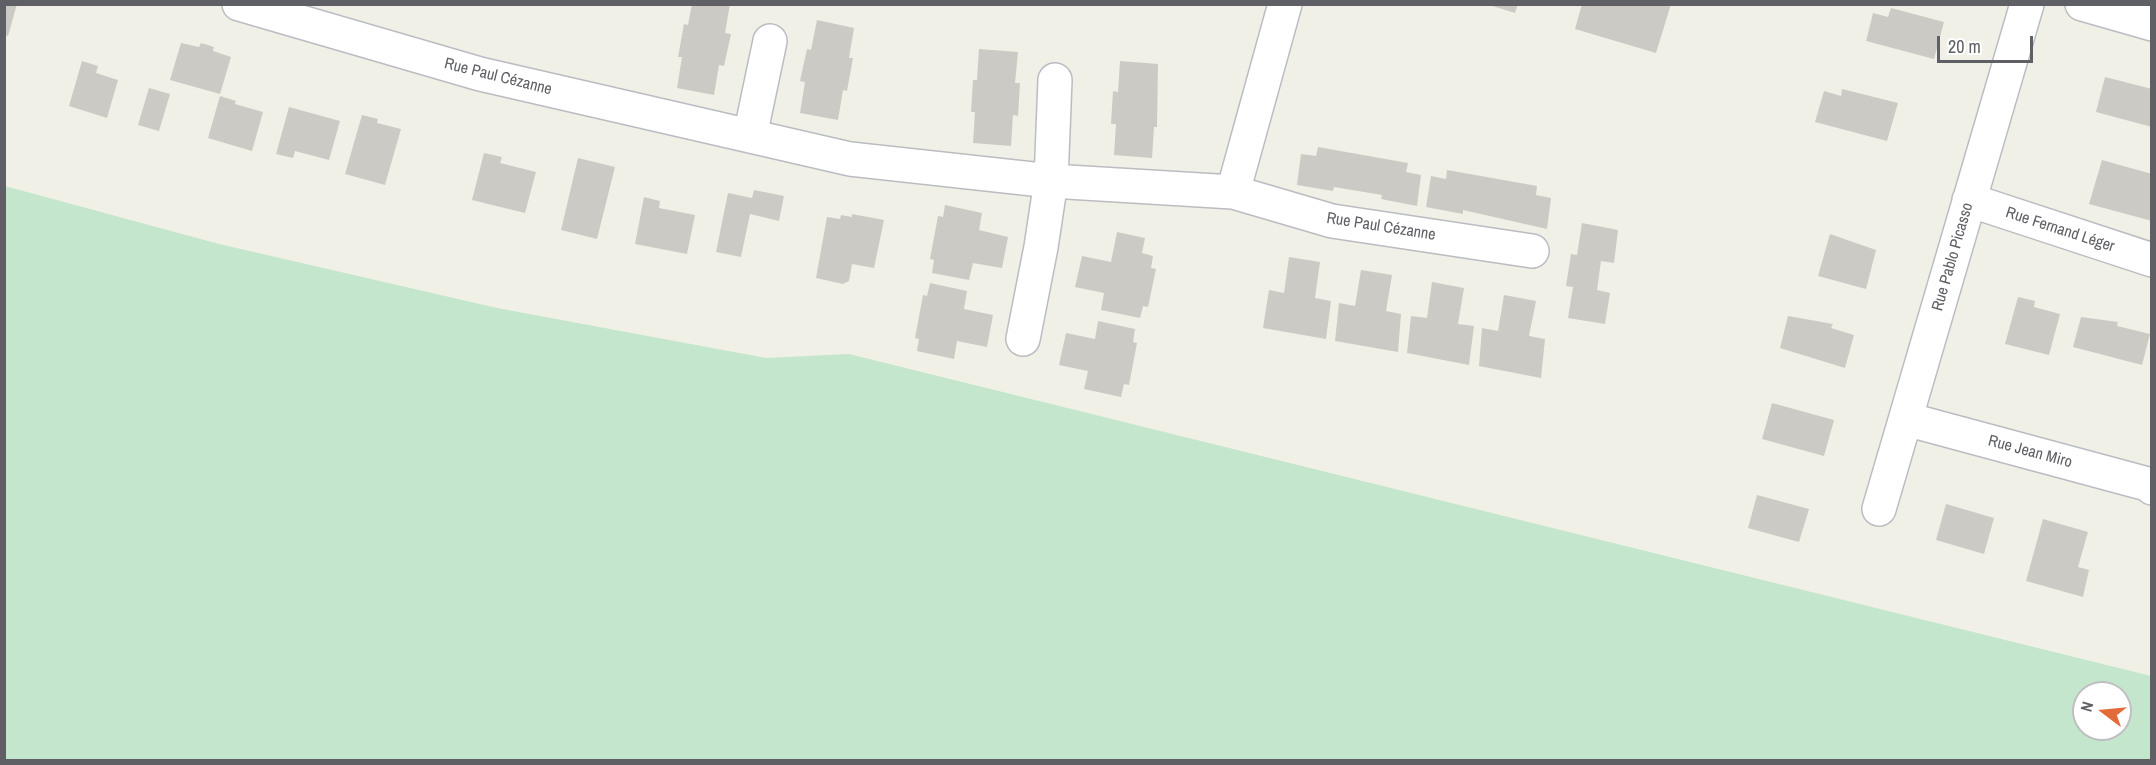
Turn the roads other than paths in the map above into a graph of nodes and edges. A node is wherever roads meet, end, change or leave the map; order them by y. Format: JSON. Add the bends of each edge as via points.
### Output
{"nodes":[{"id":1,"x":1285,"y":4,"type":"edge"},
{"id":2,"x":2027,"y":4,"type":"edge"},
{"id":3,"x":2082,"y":4,"type":"edge"},
{"id":4,"x":246,"y":5,"type":"edge"},
{"id":5,"x":2151,"y":24,"type":"edge"},
{"id":6,"x":770,"y":41,"type":"dead end"},
{"id":7,"x":1055,"y":80,"type":"dead end"},
{"id":8,"x":750,"y":136,"type":"junction"},
{"id":9,"x":1051,"y":181,"type":"junction"},
{"id":10,"x":1233,"y":192,"type":"junction"},
{"id":11,"x":1969,"y":200,"type":"junction"},
{"id":12,"x":1532,"y":251,"type":"dead end"},
{"id":13,"x":2151,"y":260,"type":"edge"},
{"id":14,"x":1023,"y":339,"type":"dead end"},
{"id":15,"x":1906,"y":419,"type":"junction"},
{"id":16,"x":2151,"y":488,"type":"edge"},
{"id":17,"x":1879,"y":509,"type":"dead end"}],
"edges":[{"from":1,"to":10,"type":"street"},
{"from":2,"to":11,"type":"street","name":"Rue Pablo Picasso"},
{"from":3,"to":5,"type":"street"},
{"from":4,"to":8,"type":"street","name":"Rue Paul Cézanne","via":[[480,74]]},
{"from":6,"to":8,"type":"street"},
{"from":7,"to":9,"type":"street"},
{"from":8,"to":9,"type":"street","name":"Rue Paul Cézanne","via":[[850,159]]},
{"from":9,"to":10,"type":"street","name":"Rue Paul Cézanne"},
{"from":9,"to":14,"type":"street"},
{"from":10,"to":12,"type":"street","name":"Rue Paul Cézanne","via":[[1332,221]]},
{"from":11,"to":13,"type":"street","name":"Rue Fernand Léger"},
{"from":11,"to":15,"type":"street","name":"Rue Pablo Picasso"},
{"from":15,"to":16,"type":"street","name":"Rue Jean Miro"},
{"from":15,"to":17,"type":"street","name":"Rue Pablo Picasso"}]}
